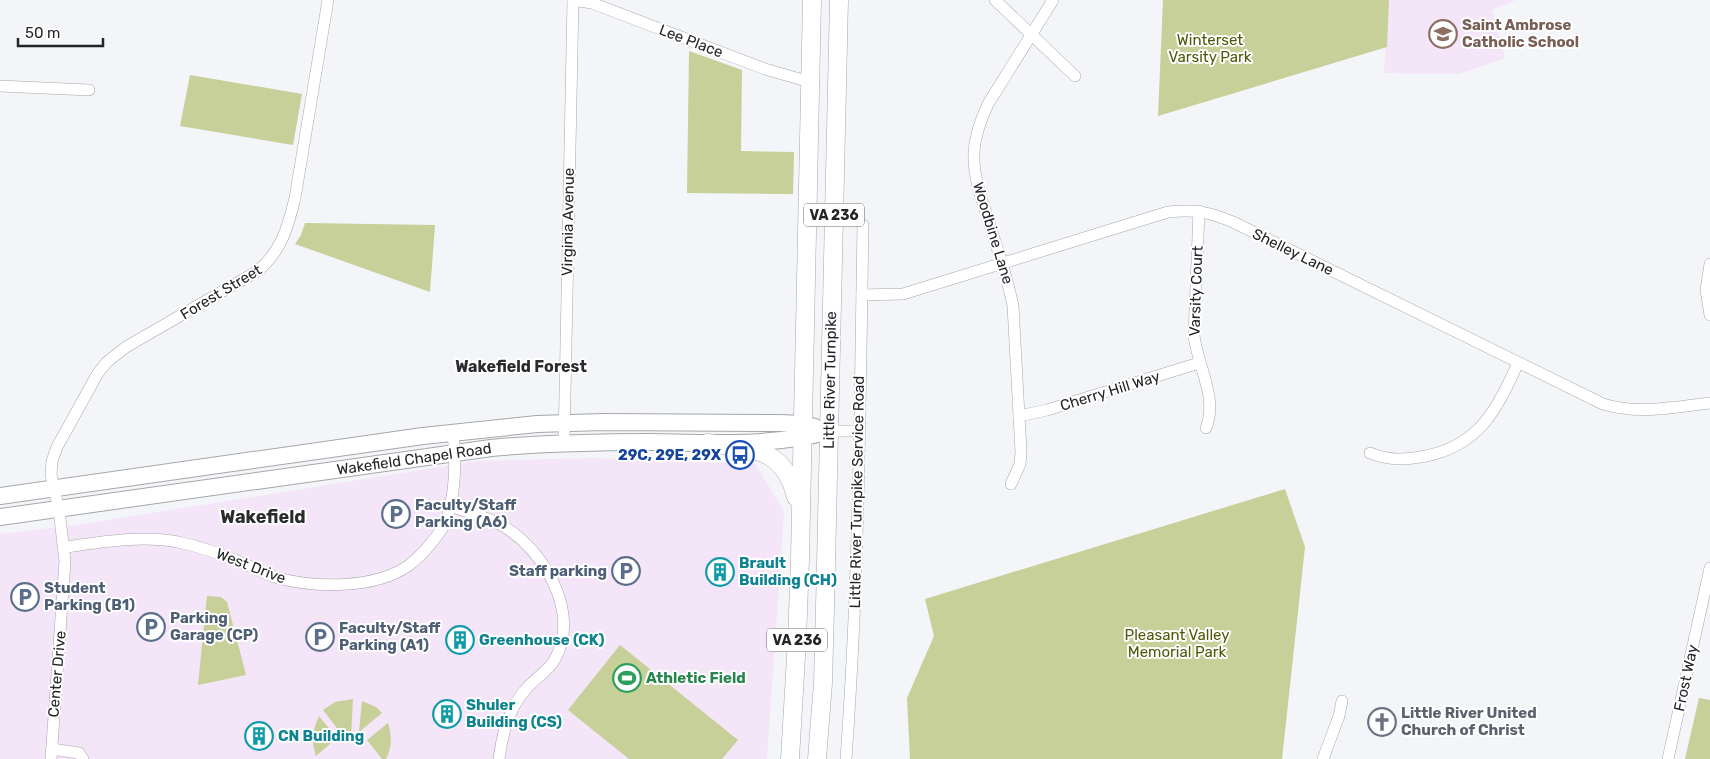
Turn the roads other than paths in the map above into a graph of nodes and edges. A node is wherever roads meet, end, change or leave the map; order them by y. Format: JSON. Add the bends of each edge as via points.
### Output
{"nodes":[{"id":1,"x":328,"y":0,"type":"edge"},
{"id":2,"x":573,"y":0,"type":"edge"},
{"id":3,"x":812,"y":0,"type":"edge"},
{"id":4,"x":838,"y":0,"type":"edge"},
{"id":5,"x":996,"y":0,"type":"edge"},
{"id":6,"x":1053,"y":0,"type":"edge"},
{"id":7,"x":1031,"y":34,"type":"junction"},
{"id":8,"x":1075,"y":76,"type":"dead end"},
{"id":9,"x":810,"y":82,"type":"junction"},
{"id":10,"x":0,"y":86,"type":"edge"},
{"id":11,"x":89,"y":90,"type":"dead end"},
{"id":12,"x":1199,"y":211,"type":"junction"},
{"id":13,"x":863,"y":225,"type":"dead end"},
{"id":14,"x":1002,"y":264,"type":"junction"},
{"id":15,"x":1710,"y":264,"type":"edge"},
{"id":16,"x":862,"y":295,"type":"junction"},
{"id":17,"x":1710,"y":315,"type":"edge"},
{"id":18,"x":1199,"y":363,"type":"junction"},
{"id":19,"x":1518,"y":363,"type":"junction"},
{"id":20,"x":1710,"y":403,"type":"edge"},
{"id":21,"x":1020,"y":416,"type":"junction"},
{"id":22,"x":564,"y":423,"type":"junction"},
{"id":23,"x":1206,"y":428,"type":"dead end"},
{"id":24,"x":830,"y":430,"type":"junction"},
{"id":25,"x":802,"y":431,"type":"junction"},
{"id":26,"x":859,"y":431,"type":"junction"},
{"id":27,"x":454,"y":433,"type":"junction"},
{"id":28,"x":564,"y":443,"type":"junction"},
{"id":29,"x":707,"y":443,"type":"junction"},
{"id":30,"x":455,"y":453,"type":"junction"},
{"id":31,"x":1370,"y":453,"type":"dead end"},
{"id":32,"x":1010,"y":484,"type":"dead end"},
{"id":33,"x":53,"y":489,"type":"junction"},
{"id":34,"x":0,"y":496,"type":"edge"},
{"id":35,"x":450,"y":506,"type":"junction"},
{"id":36,"x":58,"y":510,"type":"junction"},
{"id":37,"x":0,"y":517,"type":"edge"},
{"id":38,"x":801,"y":522,"type":"junction"},
{"id":39,"x":65,"y":547,"type":"junction"},
{"id":40,"x":1710,"y":568,"type":"edge"},
{"id":41,"x":1342,"y":701,"type":"dead end"},
{"id":42,"x":51,"y":754,"type":"edge"},
{"id":43,"x":83,"y":759,"type":"edge"},
{"id":44,"x":499,"y":759,"type":"edge"},
{"id":45,"x":790,"y":759,"type":"edge"},
{"id":46,"x":817,"y":759,"type":"edge"},
{"id":47,"x":846,"y":759,"type":"edge"},
{"id":48,"x":1323,"y":759,"type":"edge"},
{"id":49,"x":1668,"y":759,"type":"edge"}],
"edges":[{"from":1,"to":33,"type":"street","name":"Forest Street","via":[[295,198],[277,251],[256,272],[126,347],[107,362],[57,447],[52,461]]},
{"from":2,"to":9,"type":"street","name":"Lee Place","via":[[592,3],[764,69]]},
{"from":2,"to":22,"type":"street","name":"Virginia Avenue"},
{"from":3,"to":9,"type":"main road","name":"Little River Turnpike","number":"VA 236"},
{"from":4,"to":24,"type":"main road","name":"Little River Turnpike","number":"VA 236"},
{"from":5,"to":7,"type":"street"},
{"from":6,"to":7,"type":"street","name":"Woodbine Lane"},
{"from":7,"to":8,"type":"street"},
{"from":7,"to":14,"type":"street","name":"Woodbine Lane","via":[[988,104],[976,138],[978,186]]},
{"from":9,"to":25,"type":"main road","name":"Little River Turnpike","number":"VA 236"},
{"from":10,"to":11,"type":"street"},
{"from":12,"to":14,"type":"street","name":"Shelley Lane","via":[[1168,212]]},
{"from":12,"to":18,"type":"street","name":"Varsity Court","via":[[1194,336]]},
{"from":12,"to":19,"type":"street","name":"Shelley Lane","via":[[1233,222]]},
{"from":13,"to":16,"type":"street","name":"Little River Turnpike Service Road"},
{"from":14,"to":16,"type":"street","name":"Shelley Lane","via":[[903,294]]},
{"from":14,"to":21,"type":"street","name":"Woodbine Lane","via":[[1013,306]]},
{"from":15,"to":17,"type":"street","via":[[1706,290]]},
{"from":16,"to":26,"type":"street","name":"Little River Turnpike Service Road"},
{"from":18,"to":21,"type":"street","name":"Cherry Hill Way"},
{"from":18,"to":23,"type":"street","name":"Varsity Court","via":[[1210,398]]},
{"from":19,"to":20,"type":"street","name":"Shelley Lane","via":[[1602,404],[1620,409]]},
{"from":19,"to":31,"type":"street","via":[[1492,414],[1471,437],[1440,453],[1409,459],[1389,459]]},
{"from":21,"to":32,"type":"street","name":"Woodbine Lane","via":[[1022,452]]},
{"from":22,"to":25,"type":"main road","name":"Wakefield Chapel Road"},
{"from":22,"to":27,"type":"main road","name":"Wakefield Chapel Road"},
{"from":22,"to":28,"type":"street","name":"Virginia Avenue"},
{"from":24,"to":25,"type":"main road","name":"Wakefield Chapel Road"},
{"from":24,"to":26,"type":"street","name":"Wakefield Chapel Road"},
{"from":24,"to":46,"type":"main road","name":"Little River Turnpike","number":"VA 236","via":[[823,683]]},
{"from":25,"to":29,"type":"main road","name":"Wakefield Chapel Road","via":[[769,442]]},
{"from":25,"to":38,"type":"main road","name":"Little River Turnpike","number":"VA 236"},
{"from":26,"to":47,"type":"street","name":"Little River Turnpike Service Road"},
{"from":27,"to":30,"type":"street","name":"West Drive"},
{"from":27,"to":33,"type":"main road","name":"Wakefield Chapel Road"},
{"from":28,"to":29,"type":"main road","name":"Wakefield Chapel Road"},
{"from":28,"to":30,"type":"main road","name":"Wakefield Chapel Road"},
{"from":29,"to":38,"type":"main road","via":[[762,451],[772,457],[792,482]]},
{"from":30,"to":35,"type":"street","name":"West Drive"},
{"from":30,"to":36,"type":"main road","name":"Wakefield Chapel Road"},
{"from":33,"to":34,"type":"main road","name":"Wakefield Chapel Road"},
{"from":33,"to":36,"type":"street","name":"Forest Street"},
{"from":35,"to":39,"type":"street","name":"West Drive","via":[[439,532],[406,567],[355,583],[315,584],[276,578],[210,550],[157,539]]},
{"from":35,"to":44,"type":"street","via":[[485,517],[524,542],[551,579],[564,617],[562,645],[555,660],[515,705],[506,723]]},
{"from":36,"to":37,"type":"main road","name":"Wakefield Chapel Road"},
{"from":36,"to":39,"type":"street","name":"Center Drive"},
{"from":38,"to":45,"type":"main road","name":"Little River Turnpike","number":"VA 236"},
{"from":39,"to":42,"type":"street","name":"Center Drive"},
{"from":40,"to":49,"type":"street","name":"Frost Way"},
{"from":41,"to":48,"type":"street"},
{"from":42,"to":43,"type":"street","name":"Center Drive","via":[[79,753]]}]}
